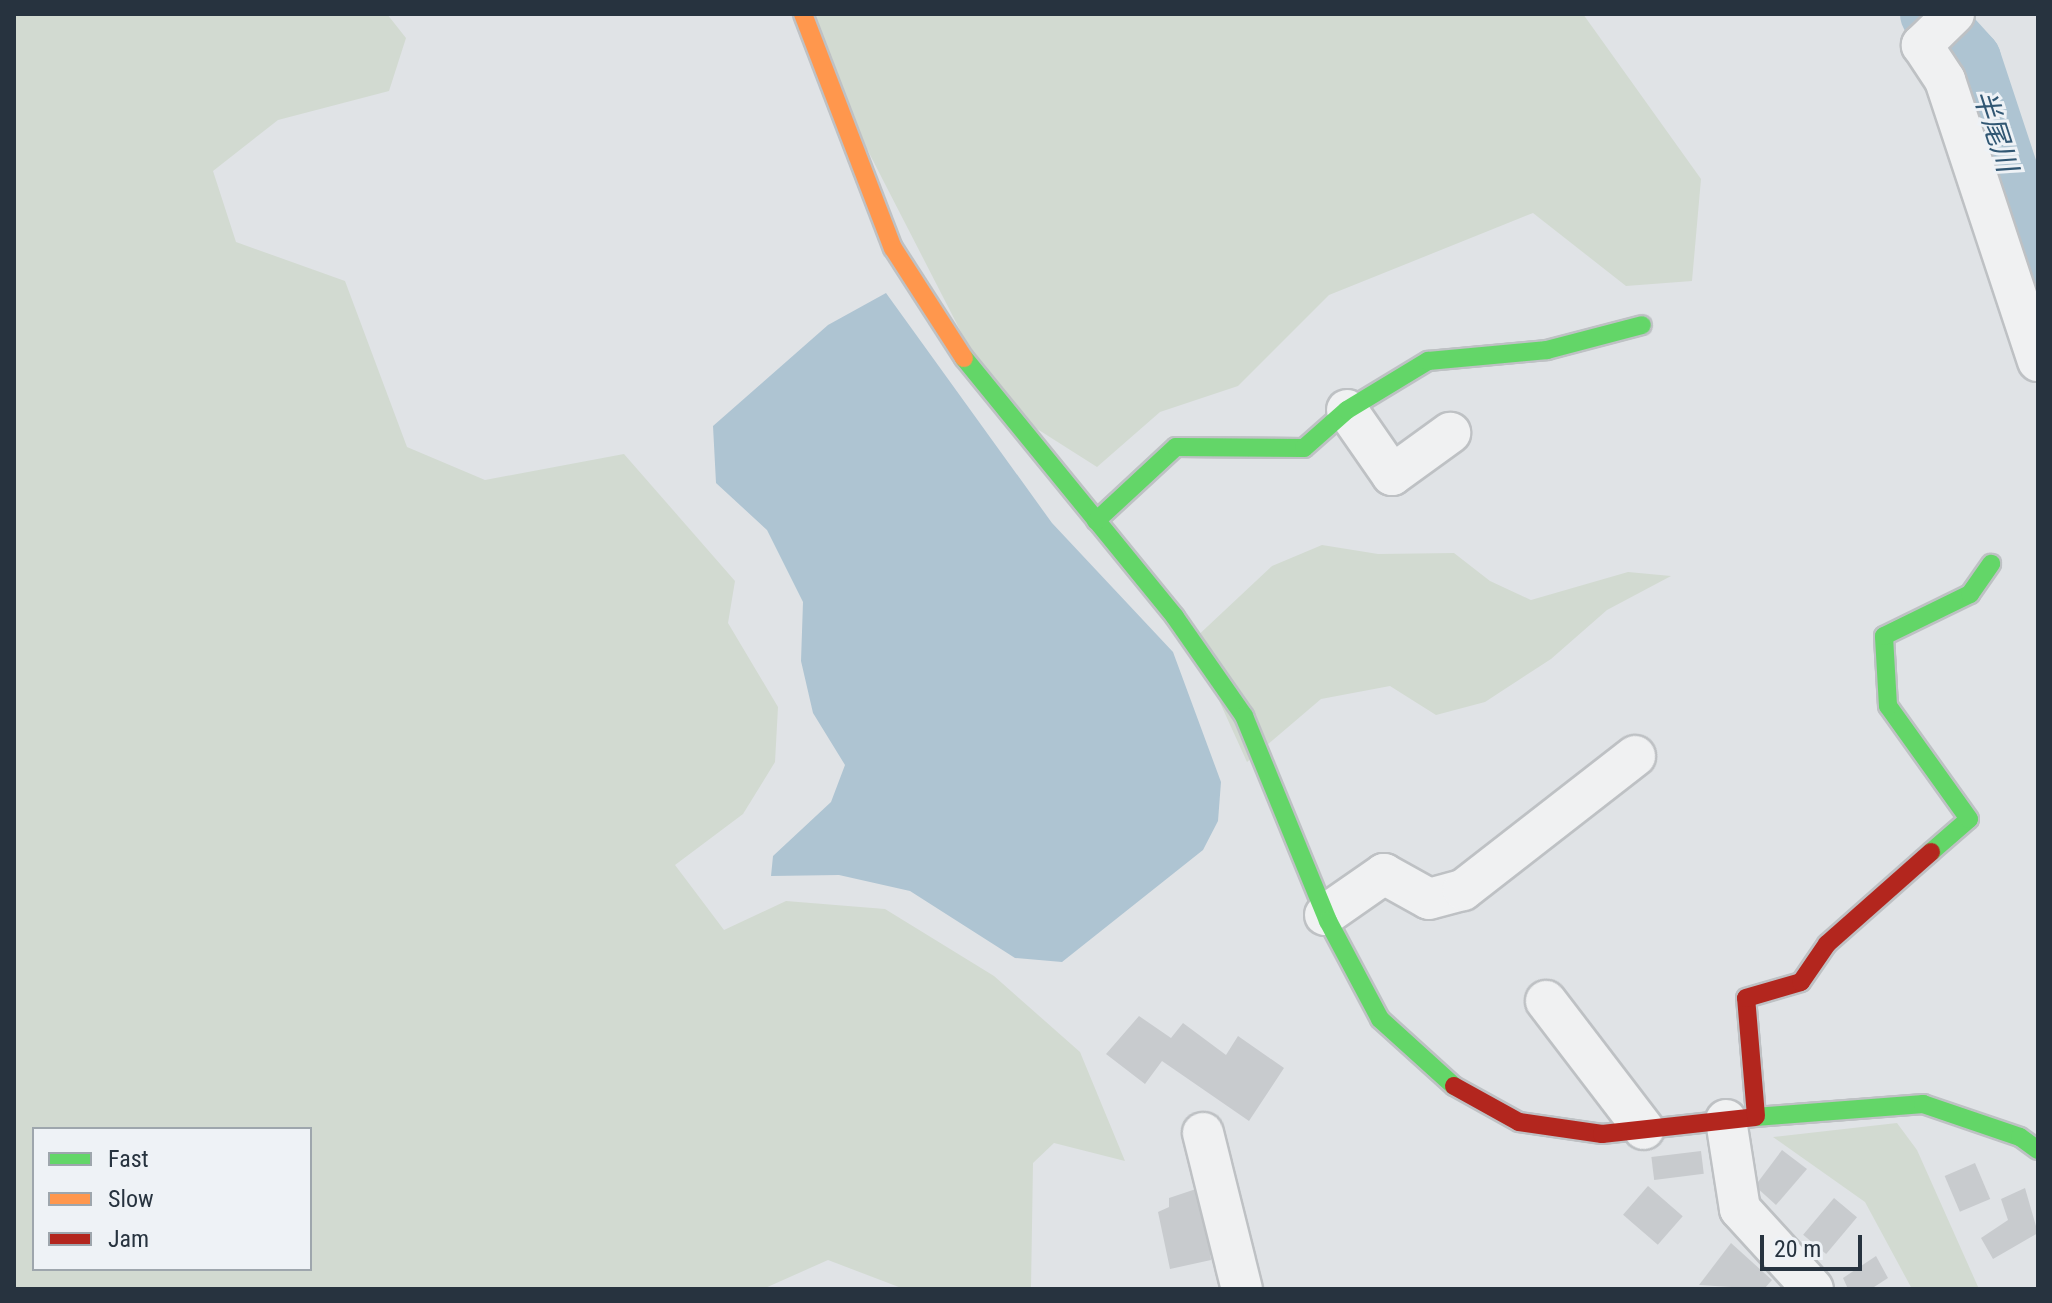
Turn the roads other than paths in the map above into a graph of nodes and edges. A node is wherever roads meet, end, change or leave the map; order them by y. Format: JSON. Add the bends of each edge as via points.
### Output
{"nodes":[{"id":1,"x":803,"y":14,"type":"edge"},
{"id":2,"x":1954,"y":14,"type":"edge"},
{"id":3,"x":1642,"y":325,"type":"dead end"},
{"id":4,"x":2038,"y":361,"type":"edge"},
{"id":5,"x":1347,"y":410,"type":"junction"},
{"id":6,"x":1450,"y":433,"type":"dead end"},
{"id":7,"x":1096,"y":521,"type":"junction"},
{"id":8,"x":1991,"y":564,"type":"dead end"},
{"id":9,"x":1635,"y":756,"type":"dead end"},
{"id":10,"x":1325,"y":915,"type":"junction"},
{"id":11,"x":1546,"y":1001,"type":"dead end"},
{"id":12,"x":1741,"y":1118,"type":"junction"},
{"id":13,"x":1644,"y":1129,"type":"junction"},
{"id":14,"x":1203,"y":1133,"type":"dead end"},
{"id":15,"x":2038,"y":1150,"type":"edge"},
{"id":16,"x":1242,"y":1289,"type":"edge"},
{"id":17,"x":1813,"y":1289,"type":"edge"}],
"edges":[{"from":1,"to":7,"type":"street","via":[[893,248],[980,382]]},
{"from":2,"to":4,"type":"street","via":[[1922,45],[1945,80]]},
{"from":3,"to":5,"type":"street","via":[[1547,350],[1428,361]]},
{"from":5,"to":6,"type":"street","via":[[1392,475]]},
{"from":5,"to":7,"type":"street","via":[[1304,448],[1176,447]]},
{"from":7,"to":10,"type":"street","via":[[1175,617],[1244,716]]},
{"from":8,"to":12,"type":"street","via":[[1970,594],[1884,636],[1888,706],[1969,819],[1827,944],[1801,982],[1746,998]]},
{"from":9,"to":10,"type":"street","via":[[1463,890],[1429,899],[1384,874]]},
{"from":10,"to":13,"type":"street","via":[[1380,1019],[1445,1081],[1519,1122],[1602,1134]]},
{"from":11,"to":13,"type":"street"},
{"from":12,"to":13,"type":"street"},
{"from":12,"to":15,"type":"street","via":[[1923,1104],[2020,1137]]},
{"from":12,"to":17,"type":"street","via":[[1740,1209]]},
{"from":14,"to":16,"type":"street"}]}
